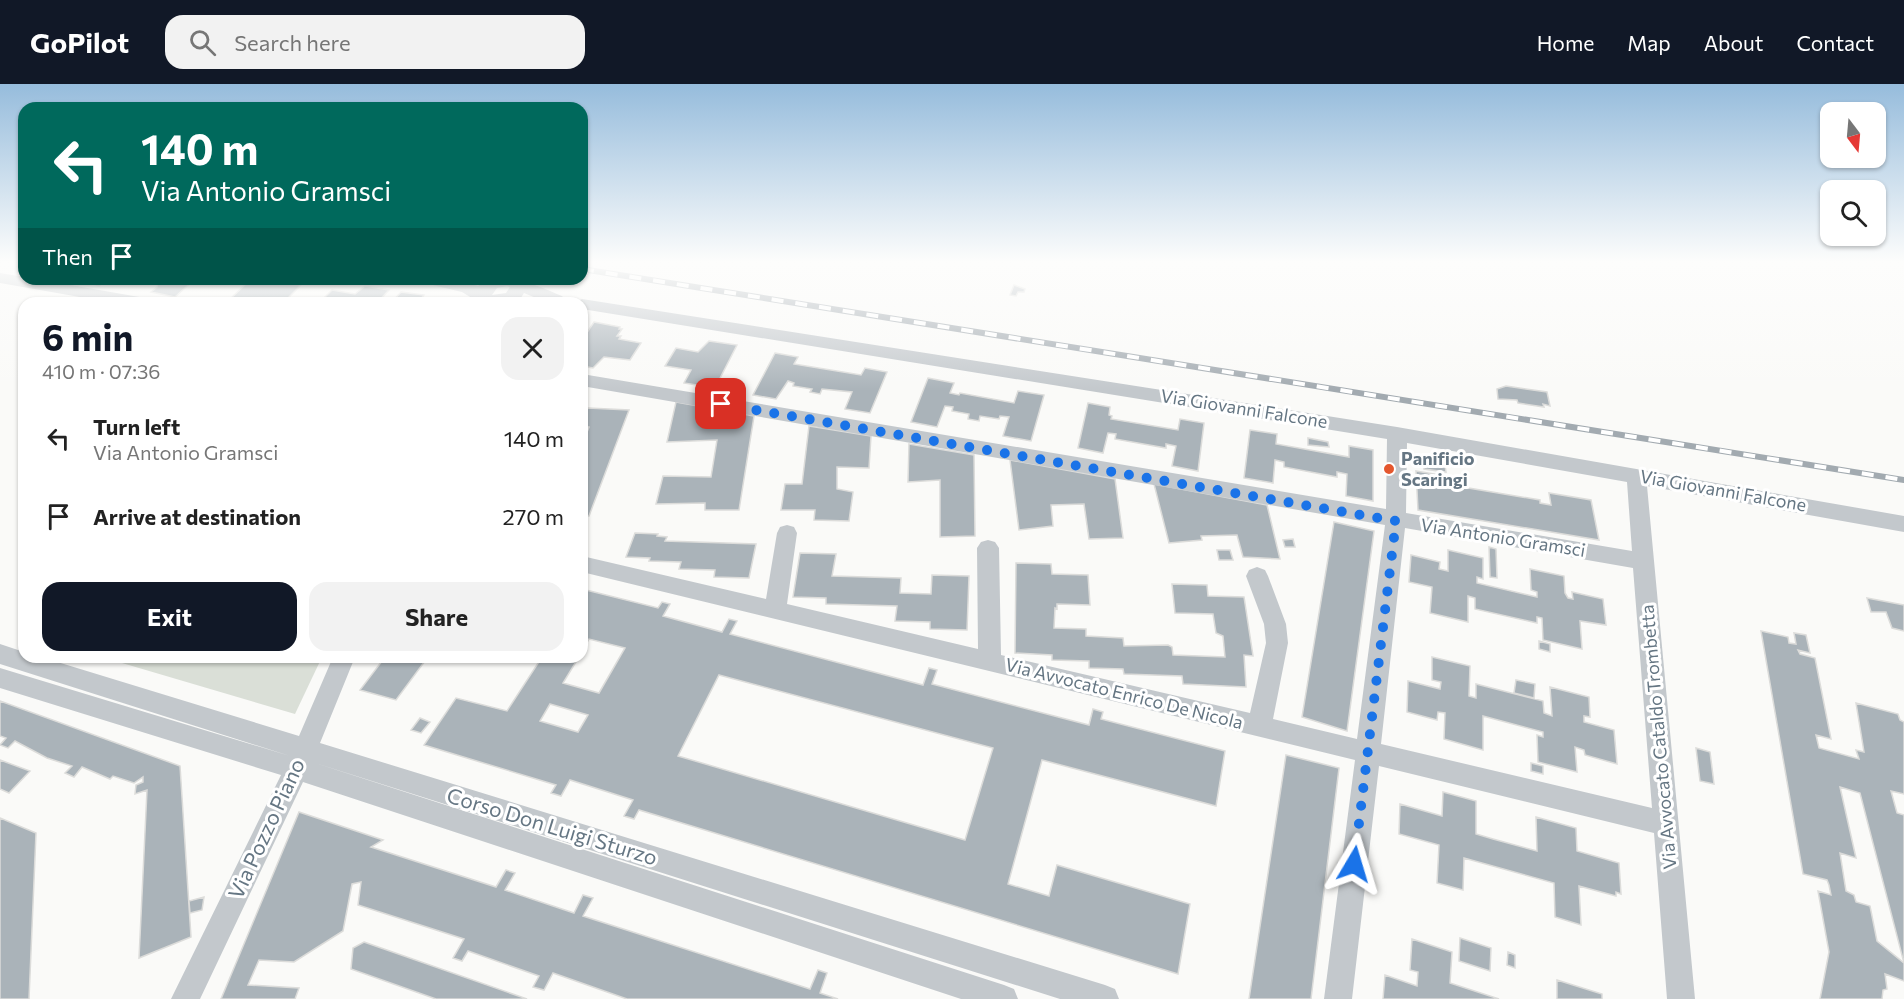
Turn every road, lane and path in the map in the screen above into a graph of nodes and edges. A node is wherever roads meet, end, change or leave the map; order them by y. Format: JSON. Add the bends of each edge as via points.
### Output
{"nodes":[{"id":1,"x":588,"y":305,"type":"edge"},
{"id":2,"x":588,"y":381,"type":"edge"},
{"id":3,"x":1397,"y":434,"type":"junction"},
{"id":4,"x":1636,"y":475,"type":"junction"},
{"id":5,"x":1396,"y":521,"type":"junction"},
{"id":6,"x":1904,"y":525,"type":"edge"},
{"id":7,"x":787,"y":533,"type":"dead end"},
{"id":8,"x":988,"y":548,"type":"dead end"},
{"id":9,"x":1643,"y":561,"type":"junction"},
{"id":10,"x":588,"y":565,"type":"edge"},
{"id":11,"x":1257,"y":576,"type":"dead end"},
{"id":12,"x":775,"y":610,"type":"junction"},
{"id":13,"x":0,"y":654,"type":"edge"},
{"id":14,"x":18,"y":660,"type":"edge"},
{"id":15,"x":990,"y":662,"type":"junction"},
{"id":16,"x":26,"y":663,"type":"edge"},
{"id":17,"x":341,"y":663,"type":"edge"},
{"id":18,"x":0,"y":678,"type":"edge"},
{"id":19,"x":1259,"y":726,"type":"junction"},
{"id":20,"x":1367,"y":752,"type":"junction"},
{"id":21,"x":300,"y":759,"type":"junction"},
{"id":22,"x":1667,"y":824,"type":"junction"},
{"id":23,"x":185,"y":999,"type":"edge"},
{"id":24,"x":1004,"y":999,"type":"edge"},
{"id":25,"x":1105,"y":999,"type":"edge"},
{"id":26,"x":1338,"y":999,"type":"edge"},
{"id":27,"x":1681,"y":999,"type":"edge"}],
"edges":[{"from":1,"to":3,"type":"street","name":"Via Giovanni Falcone"},
{"from":2,"to":5,"type":"street","name":"Via Antonio Gramsci"},
{"from":3,"to":4,"type":"street","name":"Via Giovanni Falcone"},
{"from":3,"to":5,"type":"street"},
{"from":4,"to":6,"type":"street","name":"Via Giovanni Falcone"},
{"from":4,"to":9,"type":"street","name":"Via Avvocato Cataldo Trombetta"},
{"from":5,"to":9,"type":"street","name":"Via Antonio Gramsci"},
{"from":5,"to":20,"type":"street"},
{"from":7,"to":12,"type":"street"},
{"from":8,"to":15,"type":"street"},
{"from":9,"to":22,"type":"street","name":"Via Avvocato Cataldo Trombetta"},
{"from":10,"to":12,"type":"street","name":"Via Avvocato Enrico De Nicola"},
{"from":11,"to":19,"type":"street","via":[[1275,624],[1277,643]]},
{"from":12,"to":15,"type":"street","name":"Via Avvocato Enrico De Nicola"},
{"from":13,"to":14,"type":"street","name":"Corso Don Luigi Sturzo"},
{"from":15,"to":19,"type":"street","name":"Via Avvocato Enrico De Nicola"},
{"from":16,"to":21,"type":"street","name":"Corso Don Luigi Sturzo"},
{"from":17,"to":21,"type":"street","name":"Via Pozzo Piano"},
{"from":18,"to":21,"type":"street","name":"Corso Don Luigi Sturzo"},
{"from":19,"to":20,"type":"street","name":"Via Avvocato Enrico De Nicola"},
{"from":20,"to":22,"type":"street","name":"Via Avvocato Enrico De Nicola"},
{"from":20,"to":26,"type":"street"},
{"from":21,"to":23,"type":"street","name":"Via Pozzo Piano"},
{"from":21,"to":24,"type":"street","name":"Corso Don Luigi Sturzo"},
{"from":21,"to":25,"type":"street","name":"Corso Don Luigi Sturzo"},
{"from":22,"to":27,"type":"street","name":"Via Avvocato Cataldo Trombetta"}]}
